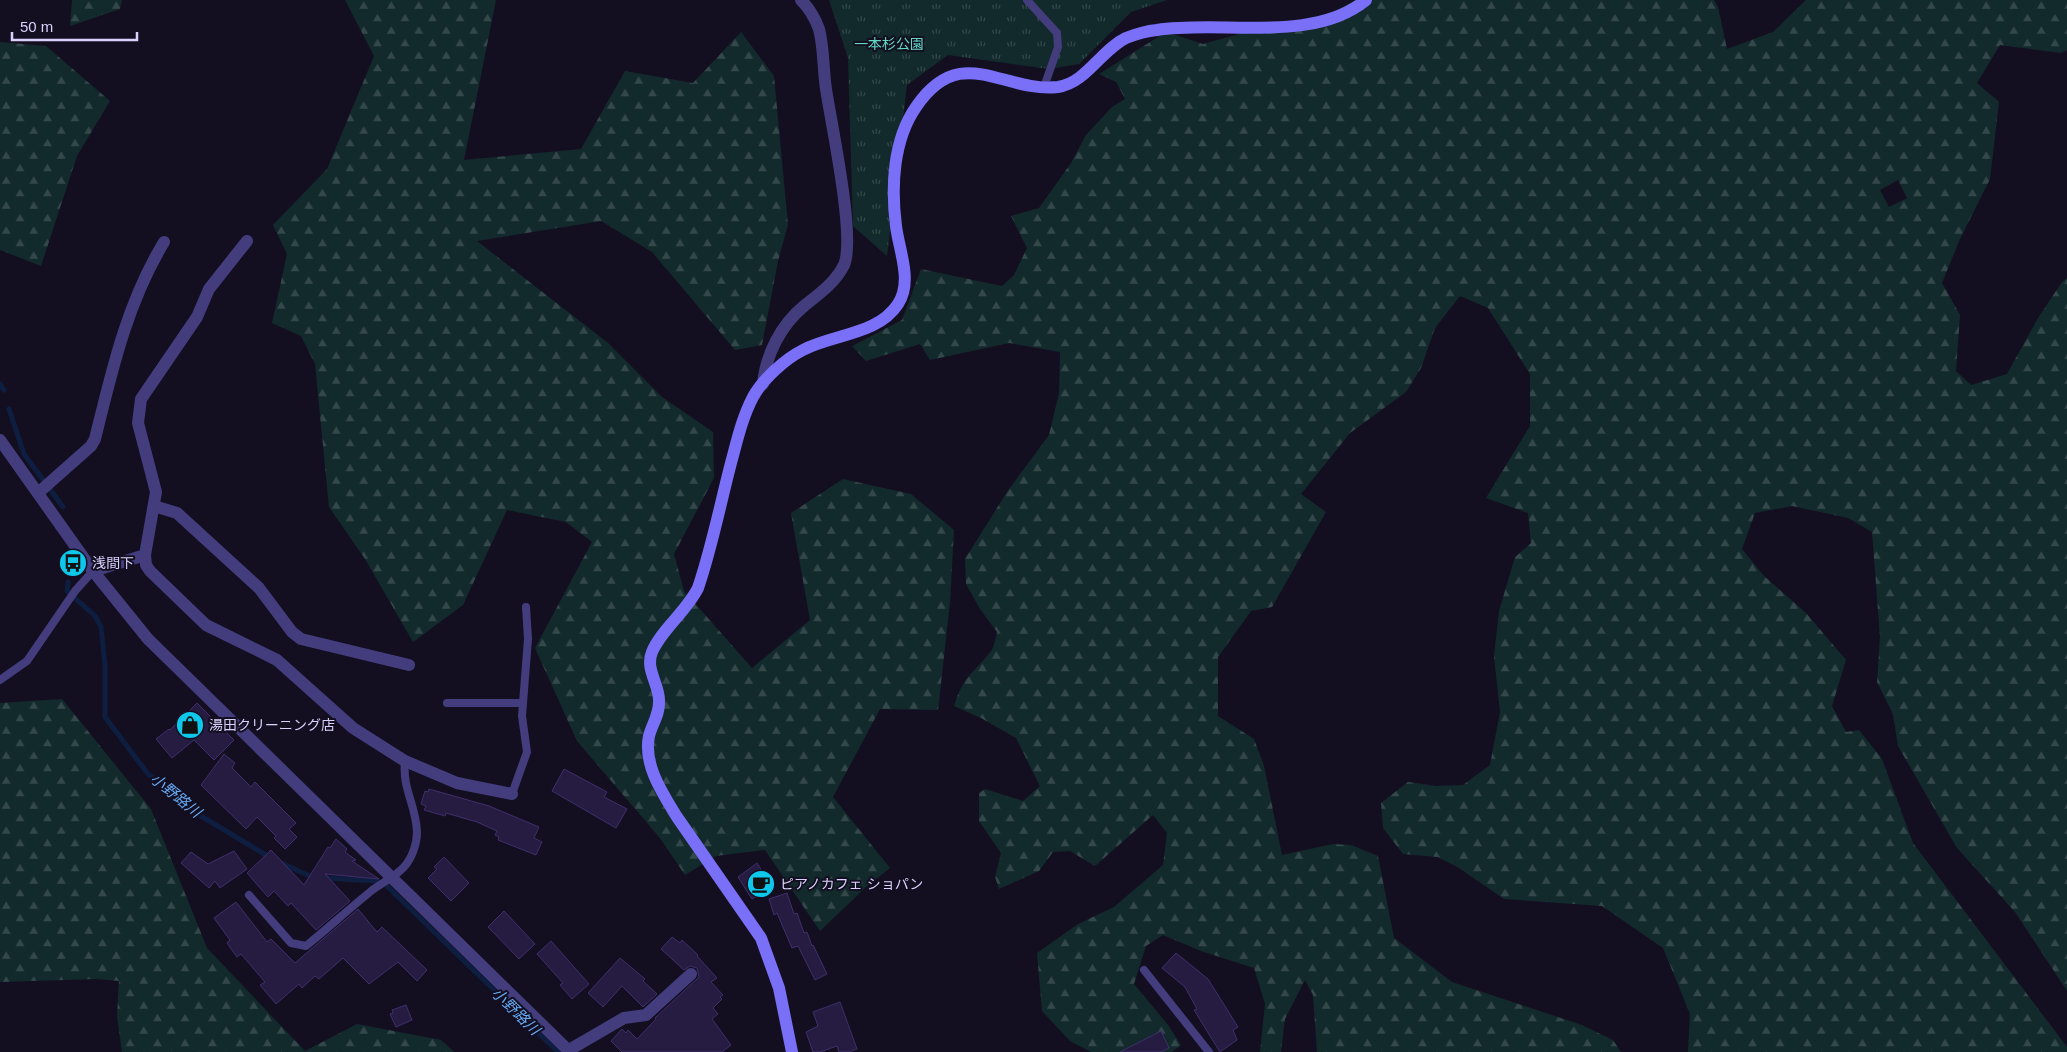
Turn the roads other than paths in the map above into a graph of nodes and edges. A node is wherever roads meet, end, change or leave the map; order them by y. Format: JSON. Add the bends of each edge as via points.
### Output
{"nodes":[{"id":1,"x":801,"y":0,"type":"edge"},
{"id":2,"x":1026,"y":0,"type":"edge"},
{"id":3,"x":1366,"y":0,"type":"edge"},
{"id":4,"x":1044,"y":87,"type":"junction"},
{"id":5,"x":247,"y":241,"type":"dead end"},
{"id":6,"x":164,"y":242,"type":"dead end"},
{"id":7,"x":763,"y":384,"type":"junction"},
{"id":8,"x":0,"y":440,"type":"edge"},
{"id":9,"x":38,"y":493,"type":"junction"},
{"id":10,"x":154,"y":506,"type":"junction"},
{"id":11,"x":145,"y":555,"type":"junction"},
{"id":12,"x":93,"y":571,"type":"junction"},
{"id":13,"x":526,"y":607,"type":"dead end"},
{"id":14,"x":409,"y":665,"type":"dead end"},
{"id":15,"x":0,"y":680,"type":"edge"},
{"id":16,"x":447,"y":703,"type":"dead end"},
{"id":17,"x":522,"y":703,"type":"junction"},
{"id":18,"x":405,"y":761,"type":"junction"},
{"id":19,"x":512,"y":794,"type":"joint"},
{"id":20,"x":392,"y":878,"type":"junction"},
{"id":21,"x":249,"y":895,"type":"dead end"},
{"id":22,"x":1144,"y":970,"type":"dead end"},
{"id":23,"x":691,"y":974,"type":"dead end"},
{"id":24,"x":569,"y":1051,"type":"edge"},
{"id":25,"x":792,"y":1052,"type":"edge"},
{"id":26,"x":1209,"y":1052,"type":"edge"}],
"edges":[{"from":1,"to":7,"type":"street","via":[[811,12],[820,36],[842,191],[847,252],[844,265],[834,281],[791,318],[780,334],[764,366]]},
{"from":2,"to":4,"type":"lane","via":[[1057,33],[1058,47]]},
{"from":3,"to":4,"type":"main road","via":[[1349,12],[1304,25],[1180,27],[1125,38],[1070,85]]},
{"from":4,"to":7,"type":"main road","via":[[965,73],[946,79],[922,99],[906,124],[897,160],[895,216],[904,275],[900,302],[875,324],[802,350]]},
{"from":5,"to":10,"type":"street","via":[[209,289],[197,317],[141,399],[138,422],[156,492]]},
{"from":6,"to":9,"type":"street","via":[[151,263],[120,337],[95,439]]},
{"from":7,"to":25,"type":"main road","via":[[752,399],[741,428],[698,588],[688,607],[652,652],[650,663],[660,702],[648,750],[656,778],[677,817],[762,938],[779,988]]},
{"from":8,"to":9,"type":"street"},
{"from":9,"to":12,"type":"street"},
{"from":10,"to":11,"type":"street"},
{"from":10,"to":14,"type":"street","via":[[177,513],[259,588],[301,639]]},
{"from":11,"to":12,"type":"street"},
{"from":11,"to":18,"type":"street","via":[[150,571],[199,620],[277,660],[353,728]]},
{"from":12,"to":15,"type":"lane","via":[[75,591],[27,661]]},
{"from":12,"to":20,"type":"street","via":[[148,639]]},
{"from":13,"to":17,"type":"lane","via":[[528,639]]},
{"from":16,"to":17,"type":"lane"},
{"from":17,"to":19,"type":"lane","via":[[527,752]]},
{"from":18,"to":19,"type":"street","via":[[457,783]]},
{"from":18,"to":20,"type":"lane","via":[[406,791],[417,833],[414,850]]},
{"from":20,"to":21,"type":"lane","via":[[372,890],[306,946],[292,943]]},
{"from":20,"to":24,"type":"street"},
{"from":22,"to":26,"type":"lane"},
{"from":23,"to":24,"type":"street","via":[[646,1016],[624,1018]]}]}
